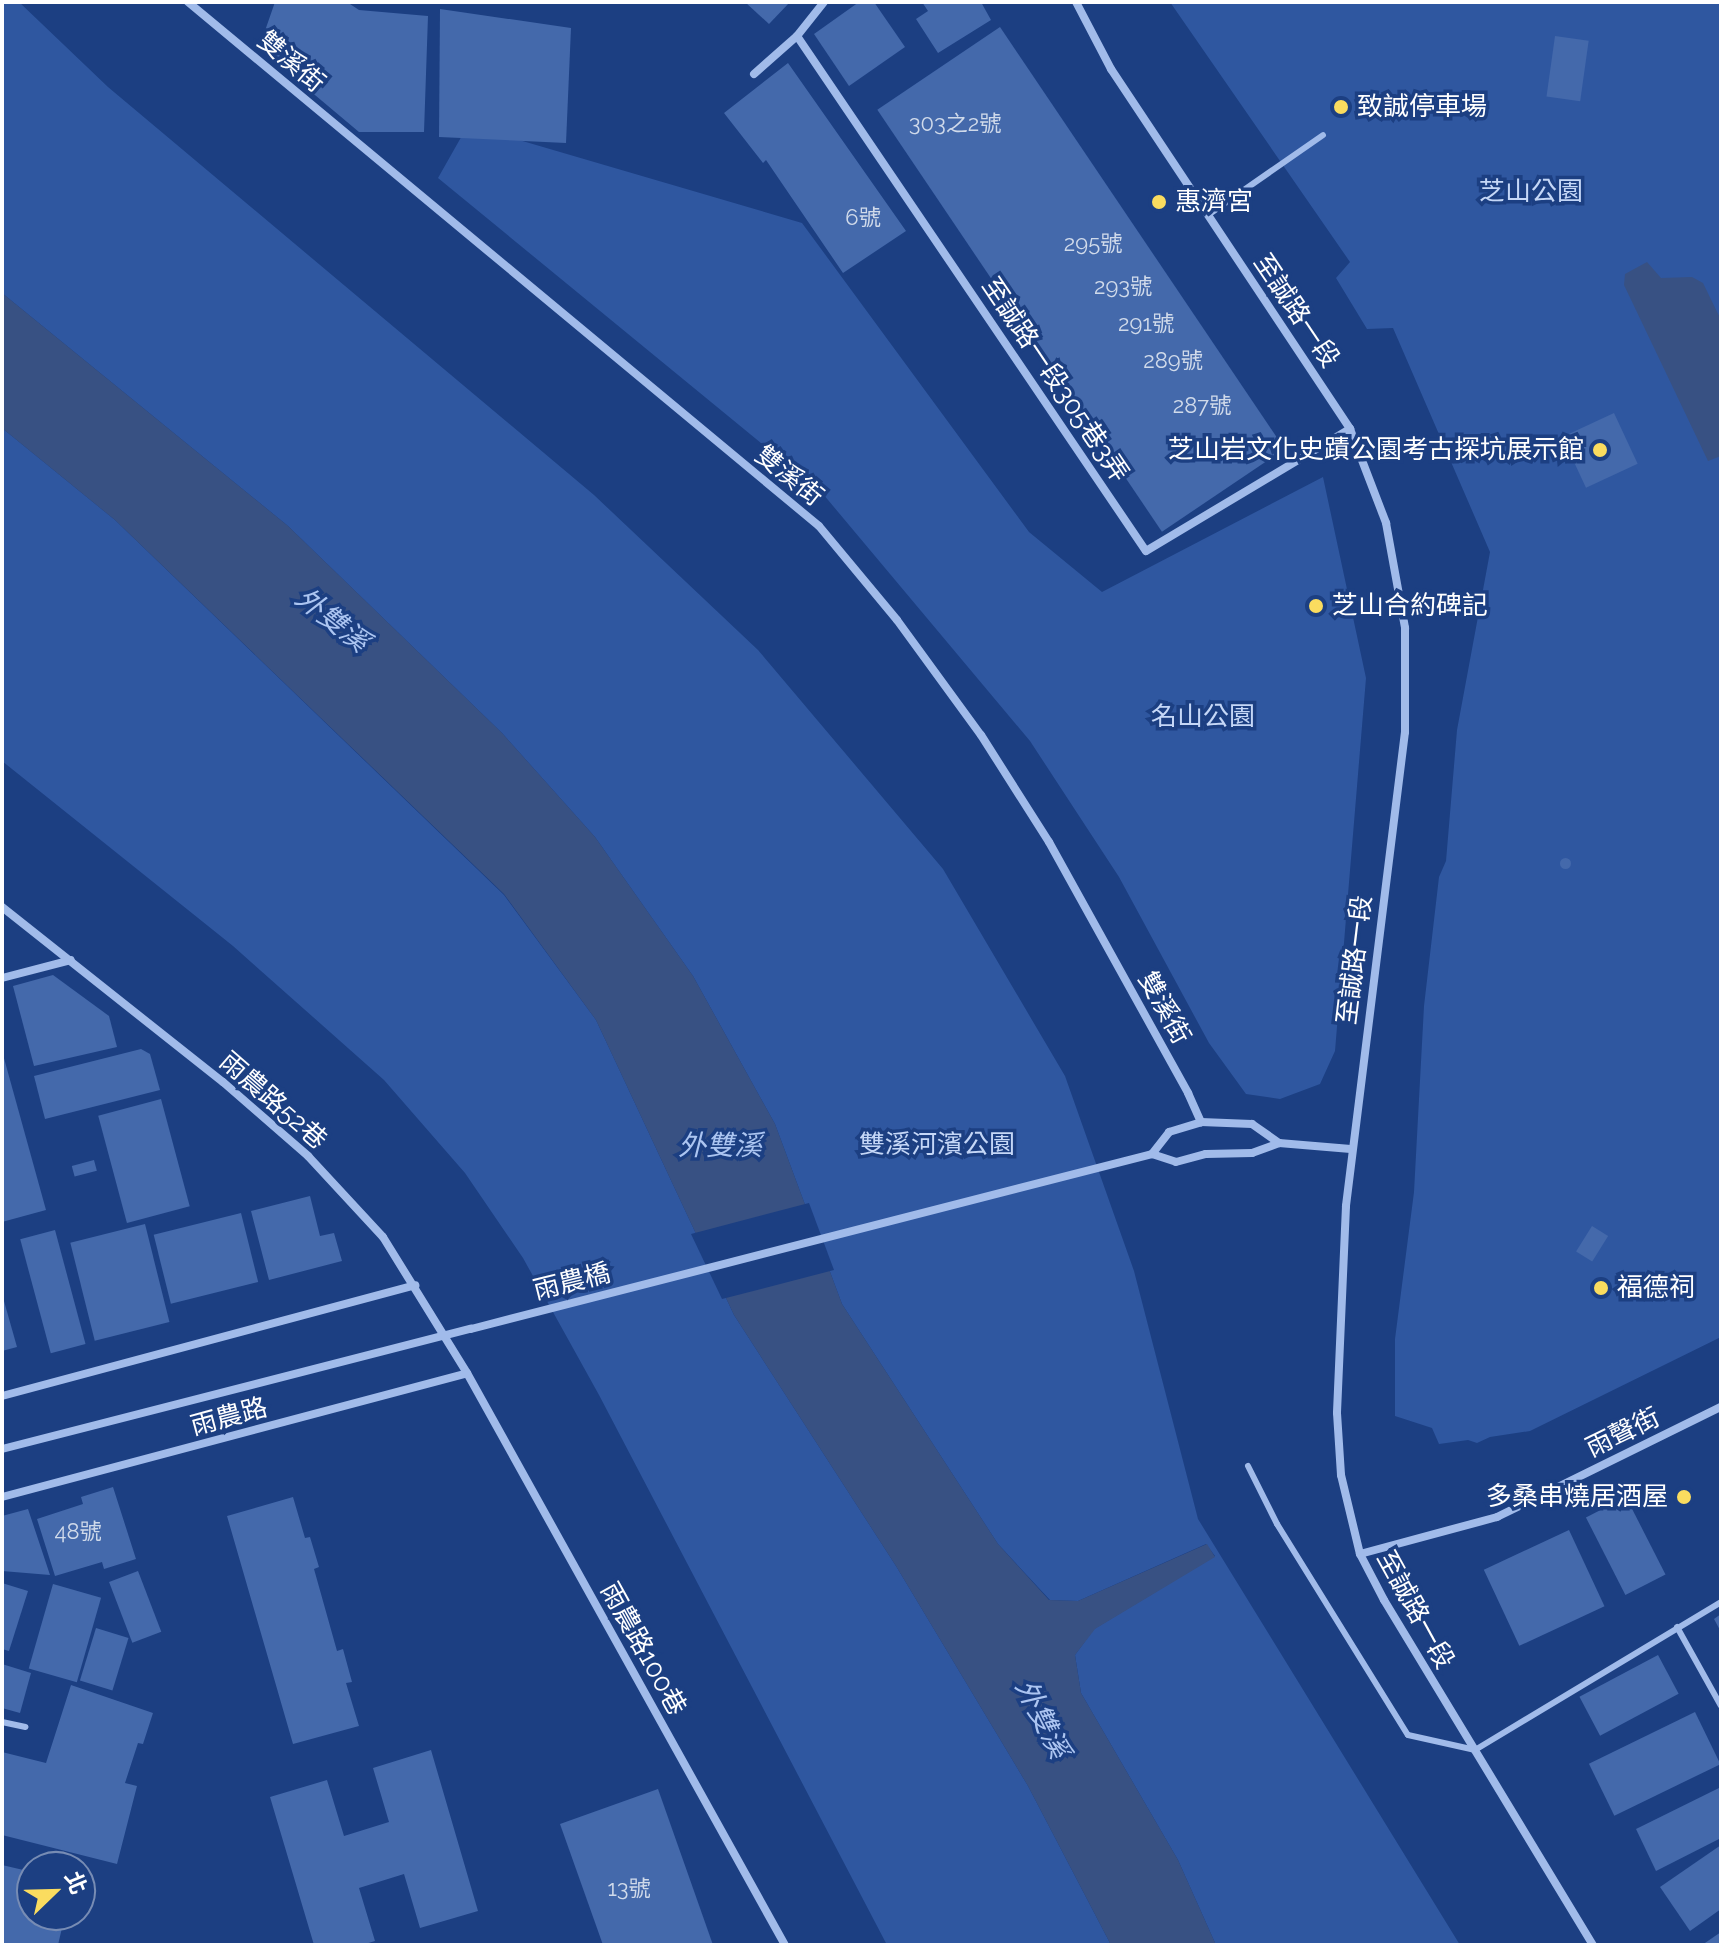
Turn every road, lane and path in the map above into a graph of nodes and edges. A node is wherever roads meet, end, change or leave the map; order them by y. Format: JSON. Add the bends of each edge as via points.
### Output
{"nodes":[{"id":1,"x":188,"y":2,"type":"edge"},
{"id":2,"x":824,"y":2,"type":"edge"},
{"id":3,"x":1076,"y":2,"type":"edge"},
{"id":4,"x":797,"y":36,"type":"junction"},
{"id":5,"x":754,"y":74,"type":"dead end"},
{"id":6,"x":1323,"y":135,"type":"dead end"},
{"id":7,"x":1208,"y":215,"type":"junction"},
{"id":8,"x":1350,"y":429,"type":"junction"},
{"id":9,"x":2,"y":907,"type":"edge"},
{"id":10,"x":71,"y":960,"type":"junction"},
{"id":11,"x":2,"y":978,"type":"edge"},
{"id":12,"x":1201,"y":1122,"type":"junction"},
{"id":13,"x":1279,"y":1143,"type":"junction"},
{"id":14,"x":1351,"y":1149,"type":"junction"},
{"id":15,"x":1152,"y":1154,"type":"junction"},
{"id":16,"x":415,"y":1285,"type":"junction"},
{"id":17,"x":467,"y":1373,"type":"junction"},
{"id":18,"x":2,"y":1396,"type":"edge"},
{"id":19,"x":1721,"y":1407,"type":"edge"},
{"id":20,"x":2,"y":1449,"type":"edge"},
{"id":21,"x":1248,"y":1466,"type":"dead end"},
{"id":22,"x":2,"y":1497,"type":"edge"},
{"id":23,"x":1360,"y":1554,"type":"junction"},
{"id":24,"x":1721,"y":1602,"type":"edge"},
{"id":25,"x":1677,"y":1627,"type":"junction"},
{"id":26,"x":1721,"y":1706,"type":"edge"},
{"id":27,"x":2,"y":1722,"type":"edge"},
{"id":28,"x":25,"y":1727,"type":"dead end"},
{"id":29,"x":1475,"y":1750,"type":"junction"},
{"id":30,"x":785,"y":1945,"type":"edge"},
{"id":31,"x":1593,"y":1945,"type":"edge"}],
"edges":[{"from":1,"to":12,"type":"street","name":"雙溪街","via":[[819,526],[897,620],[981,735],[1049,842]]},
{"from":2,"to":4,"type":"street"},
{"from":3,"to":7,"type":"street","name":"至誠路一段","via":[[1111,69]]},
{"from":4,"to":5,"type":"street"},
{"from":4,"to":8,"type":"street","name":"至誠路一段305巷3弄","via":[[1146,551]]},
{"from":6,"to":7,"type":"lane"},
{"from":7,"to":8,"type":"street","name":"至誠路一段"},
{"from":8,"to":14,"type":"street","name":"至誠路一段","via":[[1386,523],[1405,628],[1405,732]]},
{"from":9,"to":10,"type":"street","name":"雨農路52巷"},
{"from":10,"to":11,"type":"street"},
{"from":10,"to":16,"type":"street","name":"雨農路52巷","via":[[308,1156],[383,1237]]},
{"from":12,"to":13,"type":"street","via":[[1252,1124]]},
{"from":12,"to":15,"type":"street","via":[[1169,1132]]},
{"from":13,"to":14,"type":"street"},
{"from":13,"to":15,"type":"street","via":[[1252,1153],[1206,1154],[1176,1162]]},
{"from":14,"to":23,"type":"street","name":"至誠路一段","via":[[1337,1413],[1341,1475]]},
{"from":15,"to":20,"type":"street","name":"雨農橋","bridge":true},
{"from":16,"to":17,"type":"street","name":"雨農路52巷"},
{"from":16,"to":18,"type":"street"},
{"from":17,"to":22,"type":"street","name":"雨農路"},
{"from":17,"to":30,"type":"street","name":"雨農路100巷"},
{"from":19,"to":23,"type":"street","name":"雨聲街","via":[[1497,1517]]},
{"from":21,"to":29,"type":"lane","via":[[1277,1524],[1408,1735]]},
{"from":23,"to":29,"type":"street","name":"至誠路一段","via":[[1425,1673]]},
{"from":24,"to":25,"type":"lane"},
{"from":25,"to":26,"type":"lane"},
{"from":25,"to":29,"type":"lane"},
{"from":27,"to":28,"type":"lane"},
{"from":29,"to":31,"type":"street","name":"至誠路一段"}]}
